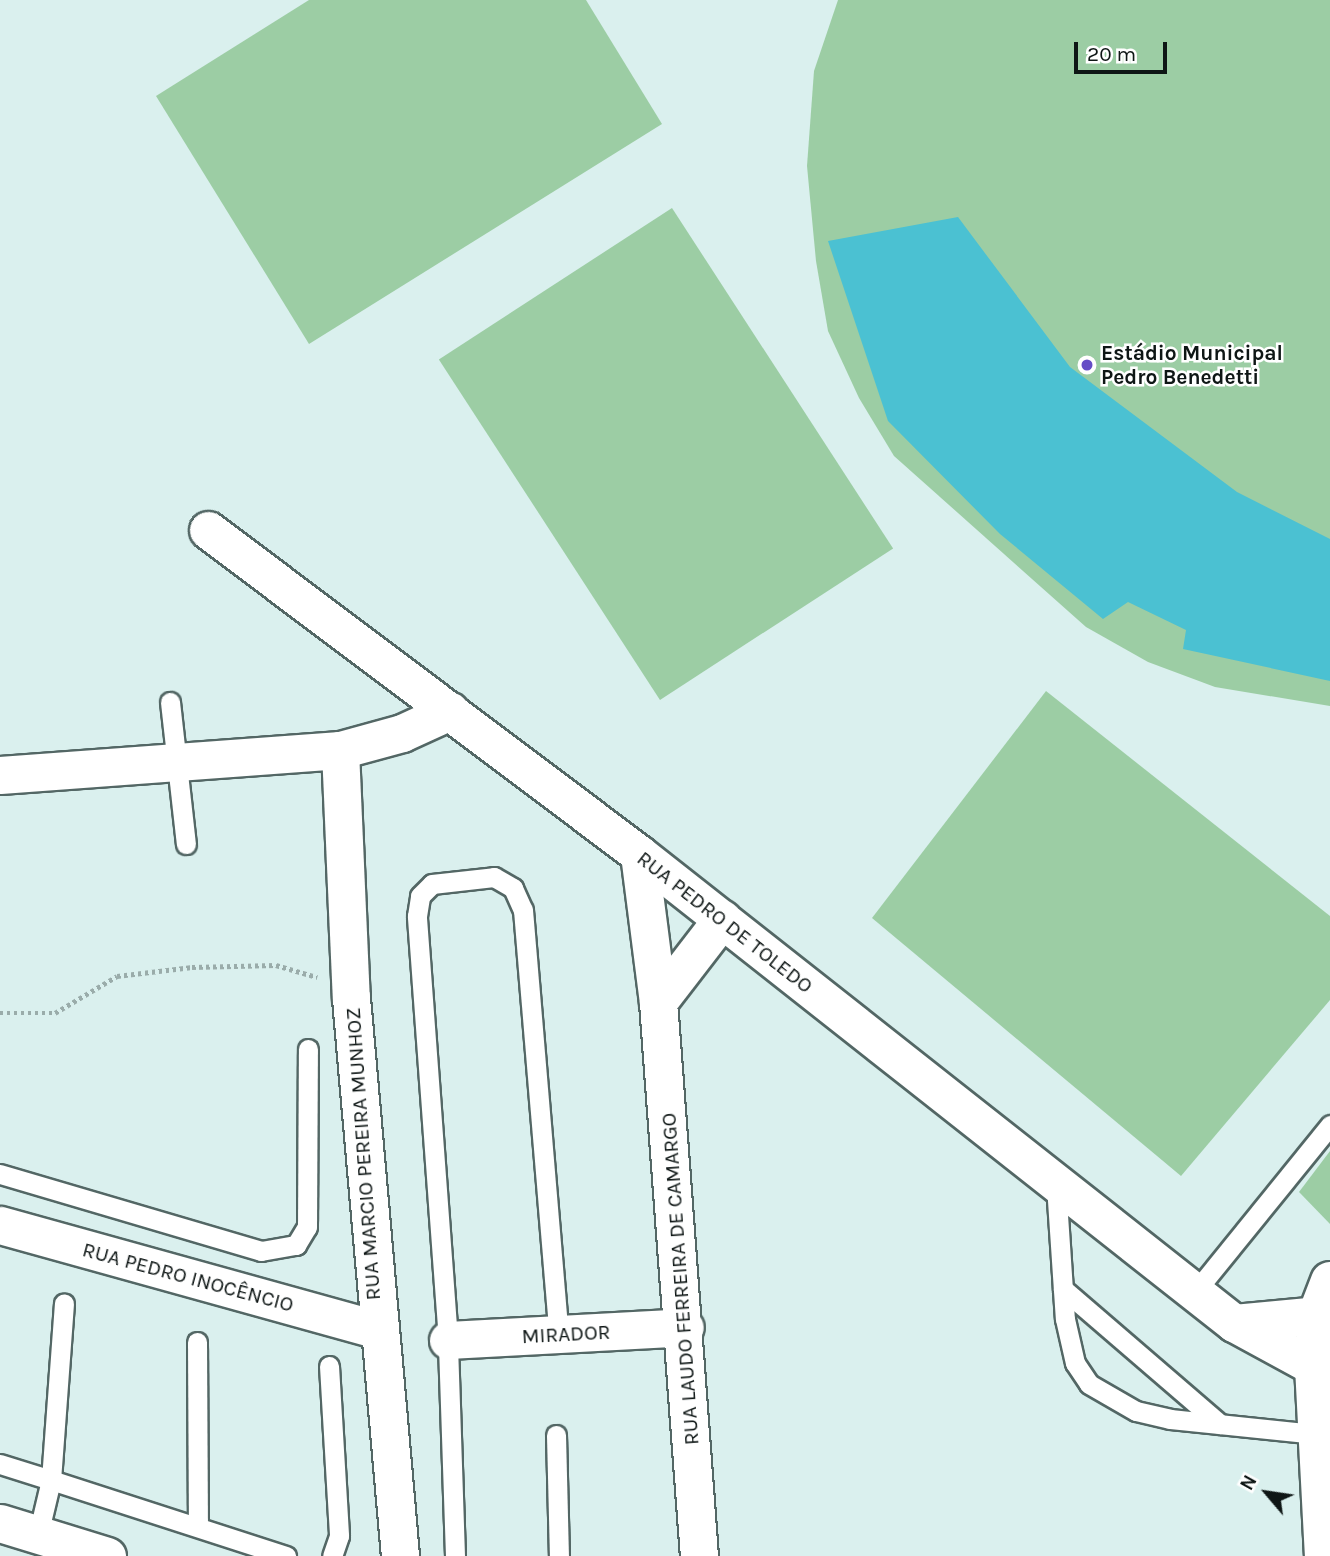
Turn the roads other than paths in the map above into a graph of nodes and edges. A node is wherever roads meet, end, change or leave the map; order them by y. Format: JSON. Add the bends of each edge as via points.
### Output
{"nodes":[{"id":1,"x":208,"y":530,"type":"dead end"},
{"id":2,"x":170,"y":702,"type":"dead end"},
{"id":3,"x":450,"y":711,"type":"junction"},
{"id":4,"x":341,"y":750,"type":"junction"},
{"id":5,"x":177,"y":762,"type":"junction"},
{"id":6,"x":0,"y":775,"type":"edge"},
{"id":7,"x":186,"y":844,"type":"dead end"},
{"id":8,"x":639,"y":854,"type":"junction"},
{"id":9,"x":722,"y":919,"type":"junction"},
{"id":10,"x":658,"y":1002,"type":"junction"},
{"id":11,"x":308,"y":1049,"type":"dead end"},
{"id":12,"x":1330,"y":1125,"type":"edge"},
{"id":13,"x":0,"y":1174,"type":"edge"},
{"id":14,"x":1056,"y":1185,"type":"junction"},
{"id":15,"x":0,"y":1225,"type":"edge"},
{"id":16,"x":1063,"y":1289,"type":"junction"},
{"id":17,"x":1195,"y":1292,"type":"junction"},
{"id":18,"x":1323,"y":1298,"type":"edge"},
{"id":19,"x":64,"y":1303,"type":"dead end"},
{"id":20,"x":1234,"y":1323,"type":"junction"},
{"id":21,"x":685,"y":1327,"type":"junction"},
{"id":22,"x":376,"y":1329,"type":"junction"},
{"id":23,"x":559,"y":1335,"type":"junction"},
{"id":24,"x":448,"y":1340,"type":"junction"},
{"id":25,"x":197,"y":1342,"type":"dead end"},
{"id":26,"x":328,"y":1366,"type":"dead end"},
{"id":27,"x":1322,"y":1371,"type":"edge"},
{"id":28,"x":1220,"y":1424,"type":"junction"},
{"id":29,"x":555,"y":1434,"type":"dead end"},
{"id":30,"x":1314,"y":1434,"type":"junction"},
{"id":31,"x":0,"y":1464,"type":"edge"},
{"id":32,"x":51,"y":1480,"type":"junction"},
{"id":33,"x":0,"y":1523,"type":"edge"},
{"id":34,"x":198,"y":1525,"type":"junction"},
{"id":35,"x":38,"y":1535,"type":"junction"},
{"id":36,"x":107,"y":1556,"type":"edge"},
{"id":37,"x":286,"y":1556,"type":"edge"},
{"id":38,"x":332,"y":1556,"type":"edge"},
{"id":39,"x":400,"y":1556,"type":"edge"},
{"id":40,"x":455,"y":1556,"type":"edge"},
{"id":41,"x":559,"y":1556,"type":"edge"},
{"id":42,"x":699,"y":1556,"type":"edge"},
{"id":43,"x":1323,"y":1556,"type":"edge"}],
"edges":[{"from":1,"to":3,"type":"street","name":"RUA PEDRO DE TOLEDO"},
{"from":2,"to":5,"type":"lane"},
{"from":3,"to":4,"type":"street","via":[[402,733]]},
{"from":3,"to":8,"type":"street","name":"RUA PEDRO DE TOLEDO"},
{"from":4,"to":5,"type":"street"},
{"from":4,"to":22,"type":"street","name":"RUA MARCIO PEREIRA MUNHOZ","via":[[351,998]]},
{"from":5,"to":6,"type":"street"},
{"from":5,"to":7,"type":"lane"},
{"from":8,"to":9,"type":"street","name":"RUA PEDRO DE TOLEDO"},
{"from":8,"to":10,"type":"street","name":"RUA LAUDO FERREIRA DE CAMARGO"},
{"from":9,"to":10,"type":"street"},
{"from":9,"to":14,"type":"street","name":"RUA PEDRO DE TOLEDO"},
{"from":10,"to":21,"type":"street","name":"RUA LAUDO FERREIRA DE CAMARGO"},
{"from":11,"to":13,"type":"lane","via":[[307,1227],[296,1245],[261,1251]]},
{"from":12,"to":17,"type":"lane"},
{"from":14,"to":16,"type":"lane"},
{"from":14,"to":17,"type":"street","name":"RUA PEDRO DE TOLEDO"},
{"from":15,"to":22,"type":"street","name":"RUA PEDRO INOCÊNCIO"},
{"from":16,"to":28,"type":"lane"},
{"from":16,"to":28,"type":"lane","via":[[1075,1363],[1089,1384],[1136,1411]]},
{"from":17,"to":20,"type":"street","name":"RUA PEDRO DE TOLEDO"},
{"from":18,"to":20,"type":"street"},
{"from":18,"to":27,"type":"main road"},
{"from":19,"to":32,"type":"lane"},
{"from":20,"to":27,"type":"street","name":"RUA PEDRO DE TOLEDO"},
{"from":21,"to":23,"type":"street","name":"MIRADOR"},
{"from":21,"to":42,"type":"street","name":"RUA LAUDO FERREIRA DE CAMARGO"},
{"from":22,"to":39,"type":"street","name":"RUA MARCIO PEREIRA MUNHOZ"},
{"from":23,"to":24,"type":"street","name":"MIRADOR"},
{"from":23,"to":24,"type":"lane","via":[[523,910],[513,887],[494,877],[432,884],[420,896],[417,916]]},
{"from":24,"to":40,"type":"lane"},
{"from":25,"to":34,"type":"lane"},
{"from":26,"to":38,"type":"lane","via":[[339,1536]]},
{"from":27,"to":30,"type":"street"},
{"from":28,"to":30,"type":"lane"},
{"from":29,"to":41,"type":"lane"},
{"from":30,"to":43,"type":"street"},
{"from":31,"to":32,"type":"lane"},
{"from":32,"to":34,"type":"lane"},
{"from":32,"to":35,"type":"lane"},
{"from":33,"to":35,"type":"street"},
{"from":34,"to":37,"type":"lane"},
{"from":35,"to":36,"type":"street"}]}
